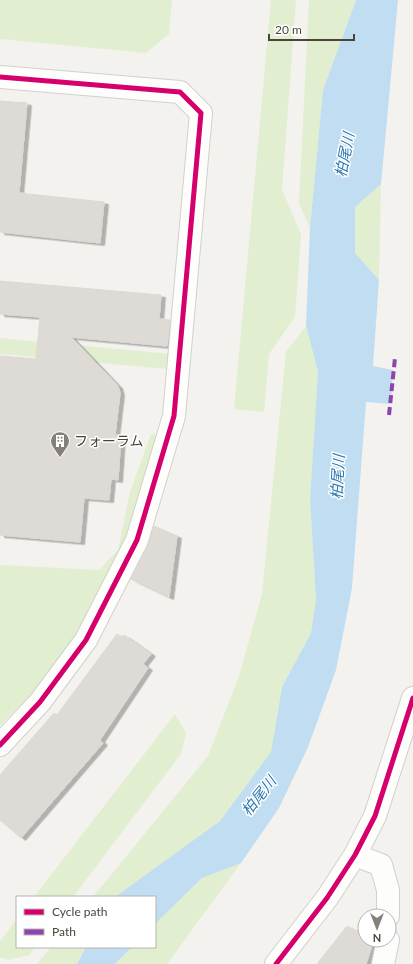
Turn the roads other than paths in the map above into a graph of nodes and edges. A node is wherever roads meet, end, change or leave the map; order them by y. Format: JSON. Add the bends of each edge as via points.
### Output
{"nodes":[{"id":1,"x":0,"y":77,"type":"edge"},
{"id":2,"x":413,"y":698,"type":"edge"},
{"id":3,"x":0,"y":745,"type":"edge"},
{"id":4,"x":356,"y":855,"type":"junction"},
{"id":5,"x":388,"y":908,"type":"edge"},
{"id":6,"x":386,"y":948,"type":"edge"},
{"id":7,"x":276,"y":964,"type":"edge"},
{"id":8,"x":383,"y":964,"type":"edge"}],
"edges":[{"from":1,"to":3,"type":"street","via":[[180,92],[201,113],[174,416],[137,540],[86,640],[40,702]]},
{"from":2,"to":4,"type":"street","via":[[375,816]]},
{"from":4,"to":5,"type":"street","via":[[381,866],[388,890]]},
{"from":4,"to":7,"type":"street"},
{"from":6,"to":8,"type":"street"}]}
